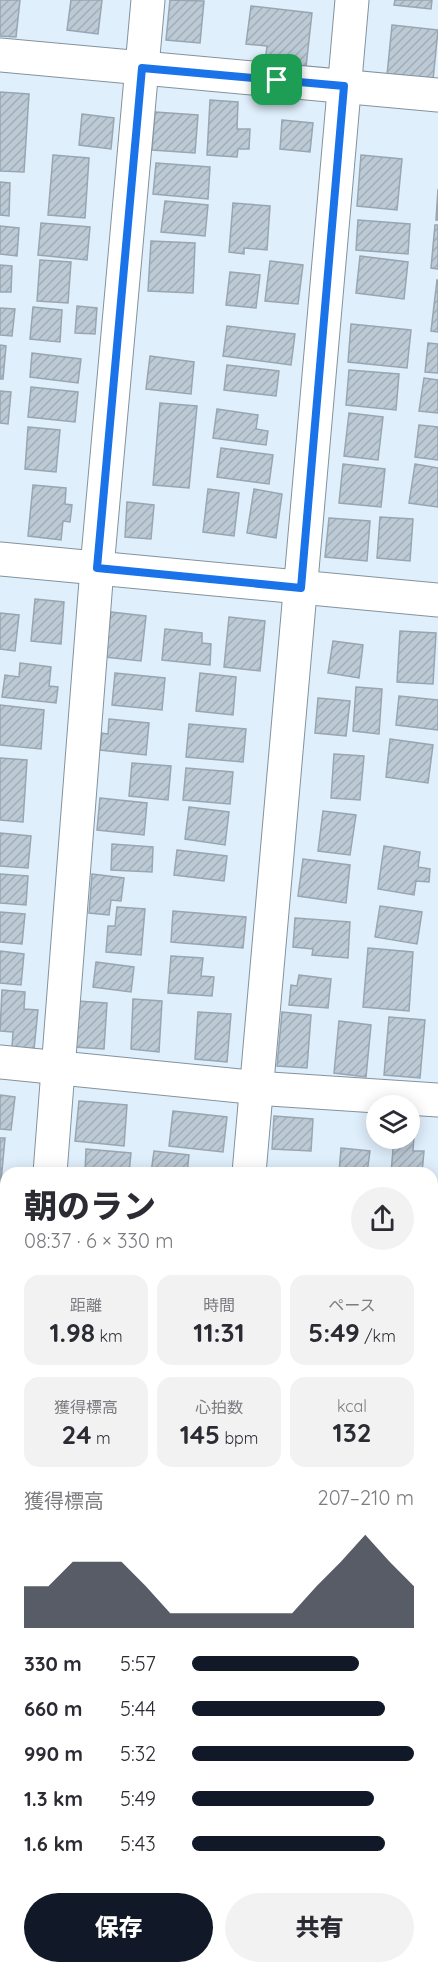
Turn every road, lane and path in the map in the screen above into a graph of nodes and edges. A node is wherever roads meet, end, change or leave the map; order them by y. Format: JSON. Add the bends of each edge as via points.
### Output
{"nodes":[{"id":1,"x":148,"y":0,"type":"edge"},
{"id":2,"x":352,"y":0,"type":"edge"},
{"id":3,"x":0,"y":55,"type":"edge"},
{"id":4,"x":142,"y":68,"type":"junction"},
{"id":5,"x":344,"y":86,"type":"junction"},
{"id":6,"x":438,"y":94,"type":"edge"},
{"id":7,"x":0,"y":559,"type":"edge"},
{"id":8,"x":97,"y":568,"type":"junction"},
{"id":9,"x":301,"y":588,"type":"junction"},
{"id":10,"x":438,"y":600,"type":"edge"},
{"id":11,"x":0,"y":1062,"type":"edge"},
{"id":12,"x":59,"y":1069,"type":"junction"},
{"id":13,"x":255,"y":1087,"type":"junction"},
{"id":14,"x":438,"y":1100,"type":"edge"},
{"id":15,"x":51,"y":1167,"type":"edge"},
{"id":16,"x":249,"y":1167,"type":"edge"}],
"edges":[{"from":1,"to":4,"type":"street"},
{"from":2,"to":5,"type":"street"},
{"from":3,"to":4,"type":"street"},
{"from":4,"to":5,"type":"street"},
{"from":4,"to":8,"type":"street"},
{"from":5,"to":6,"type":"street"},
{"from":5,"to":9,"type":"street"},
{"from":7,"to":8,"type":"street"},
{"from":8,"to":9,"type":"street"},
{"from":8,"to":12,"type":"street"},
{"from":9,"to":10,"type":"street"},
{"from":9,"to":13,"type":"street"},
{"from":11,"to":12,"type":"street"},
{"from":12,"to":13,"type":"street"},
{"from":12,"to":15,"type":"street"},
{"from":13,"to":14,"type":"street"},
{"from":13,"to":16,"type":"street"}]}
